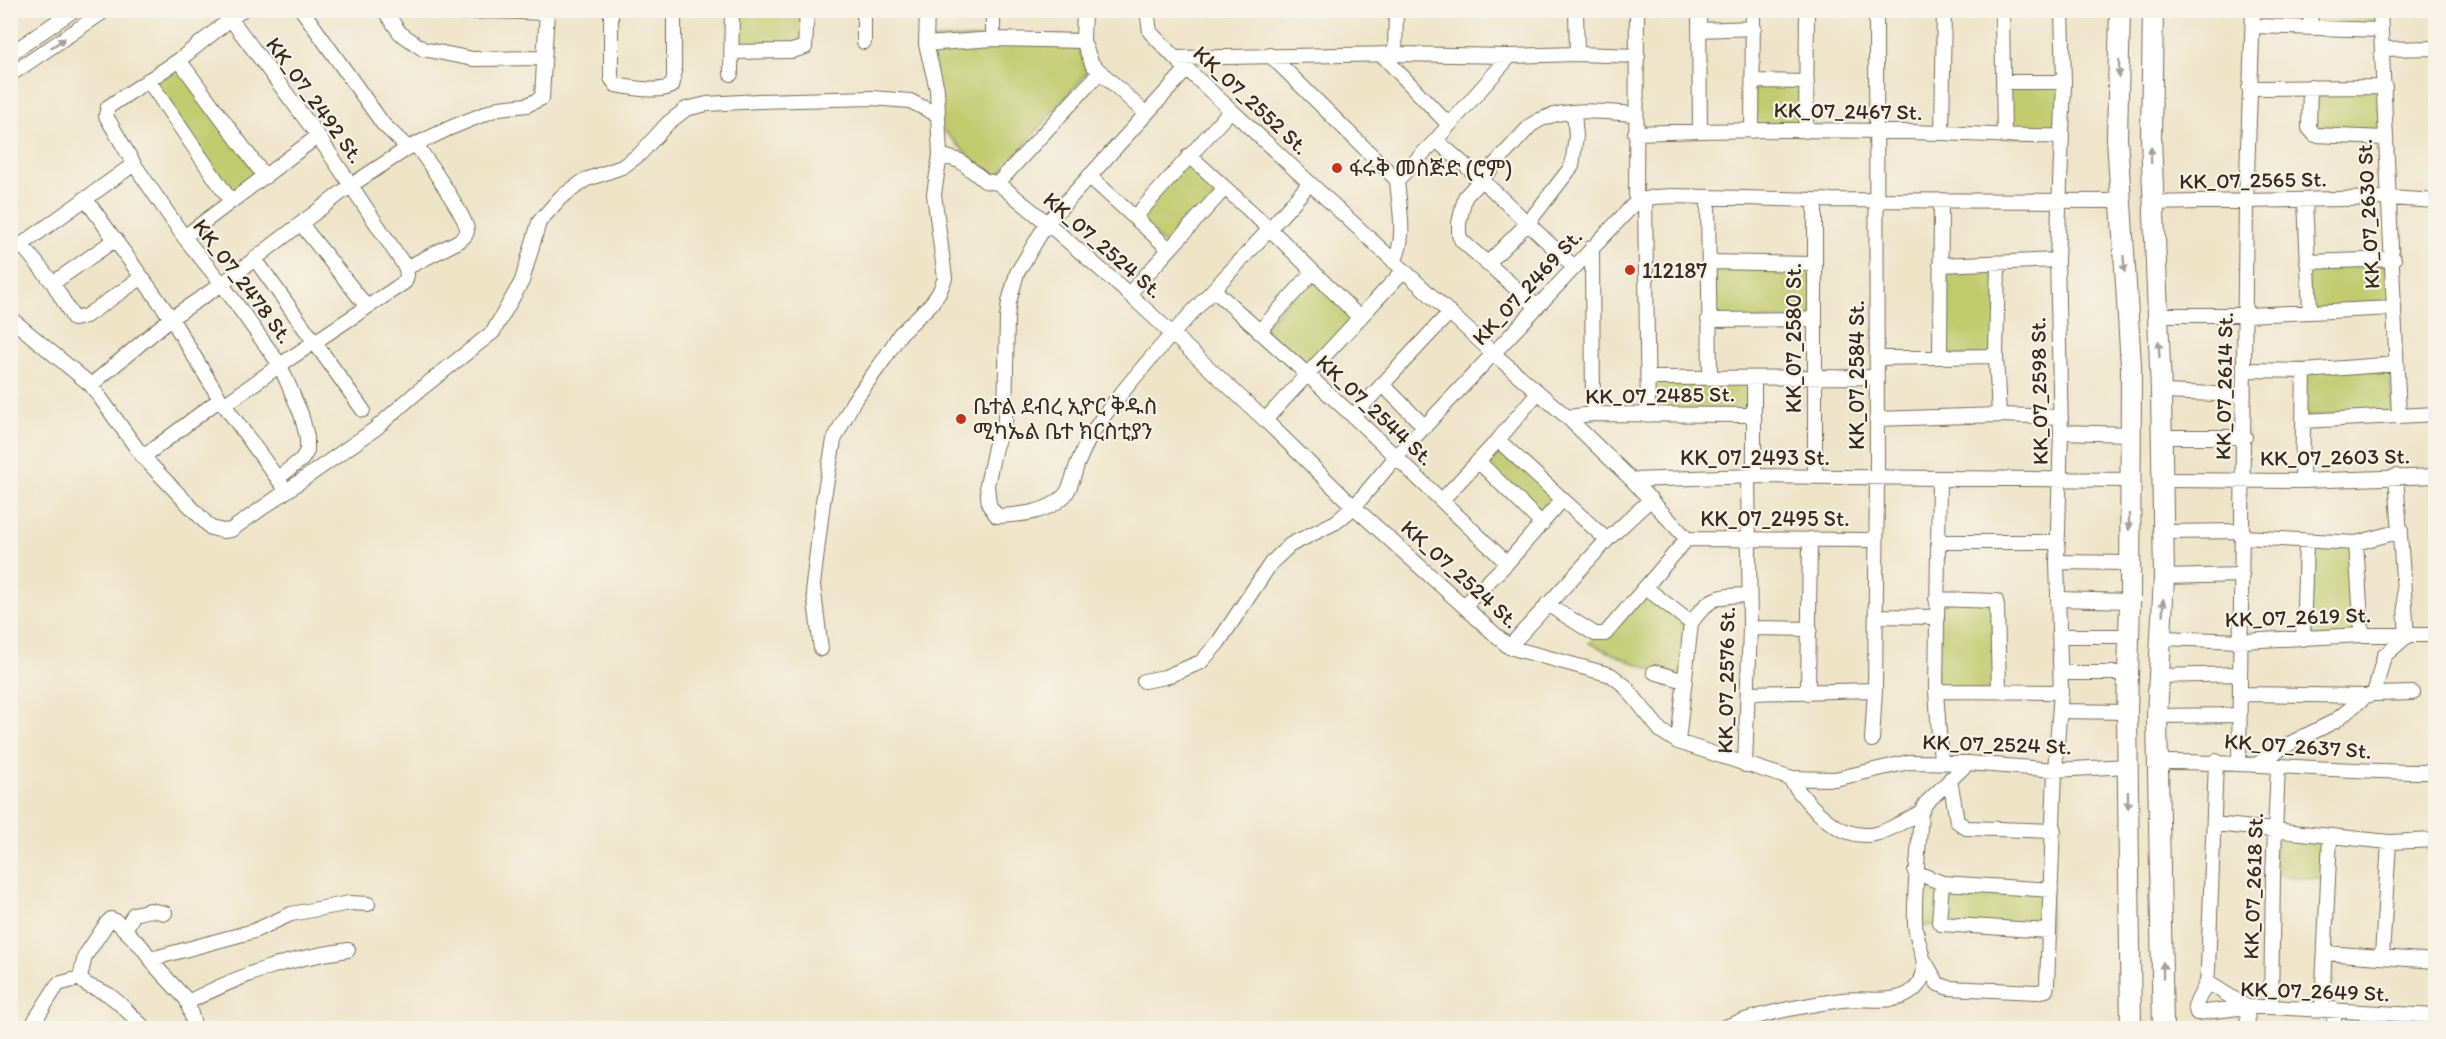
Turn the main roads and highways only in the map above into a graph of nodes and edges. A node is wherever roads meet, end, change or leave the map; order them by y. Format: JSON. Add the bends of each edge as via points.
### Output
{"nodes":[{"id":1,"x":2120,"y":10,"type":"edge"},
{"id":2,"x":2153,"y":10,"type":"edge"},
{"id":3,"x":2158,"y":754,"type":"junction"},
{"id":4,"x":2128,"y":758,"type":"junction"},
{"id":5,"x":2131,"y":1029,"type":"edge"},
{"id":6,"x":2163,"y":1029,"type":"edge"}],
"edges":[{"from":1,"to":4,"type":"highway","one_way":true,"via":[[2117,136],[2131,366]]},
{"from":3,"to":2,"type":"highway","one_way":true,"via":[[2164,578],[2152,203]]},
{"from":3,"to":4,"type":"highway"},
{"from":6,"to":3,"type":"highway","one_way":true},
{"from":4,"to":5,"type":"highway","one_way":true}]}
